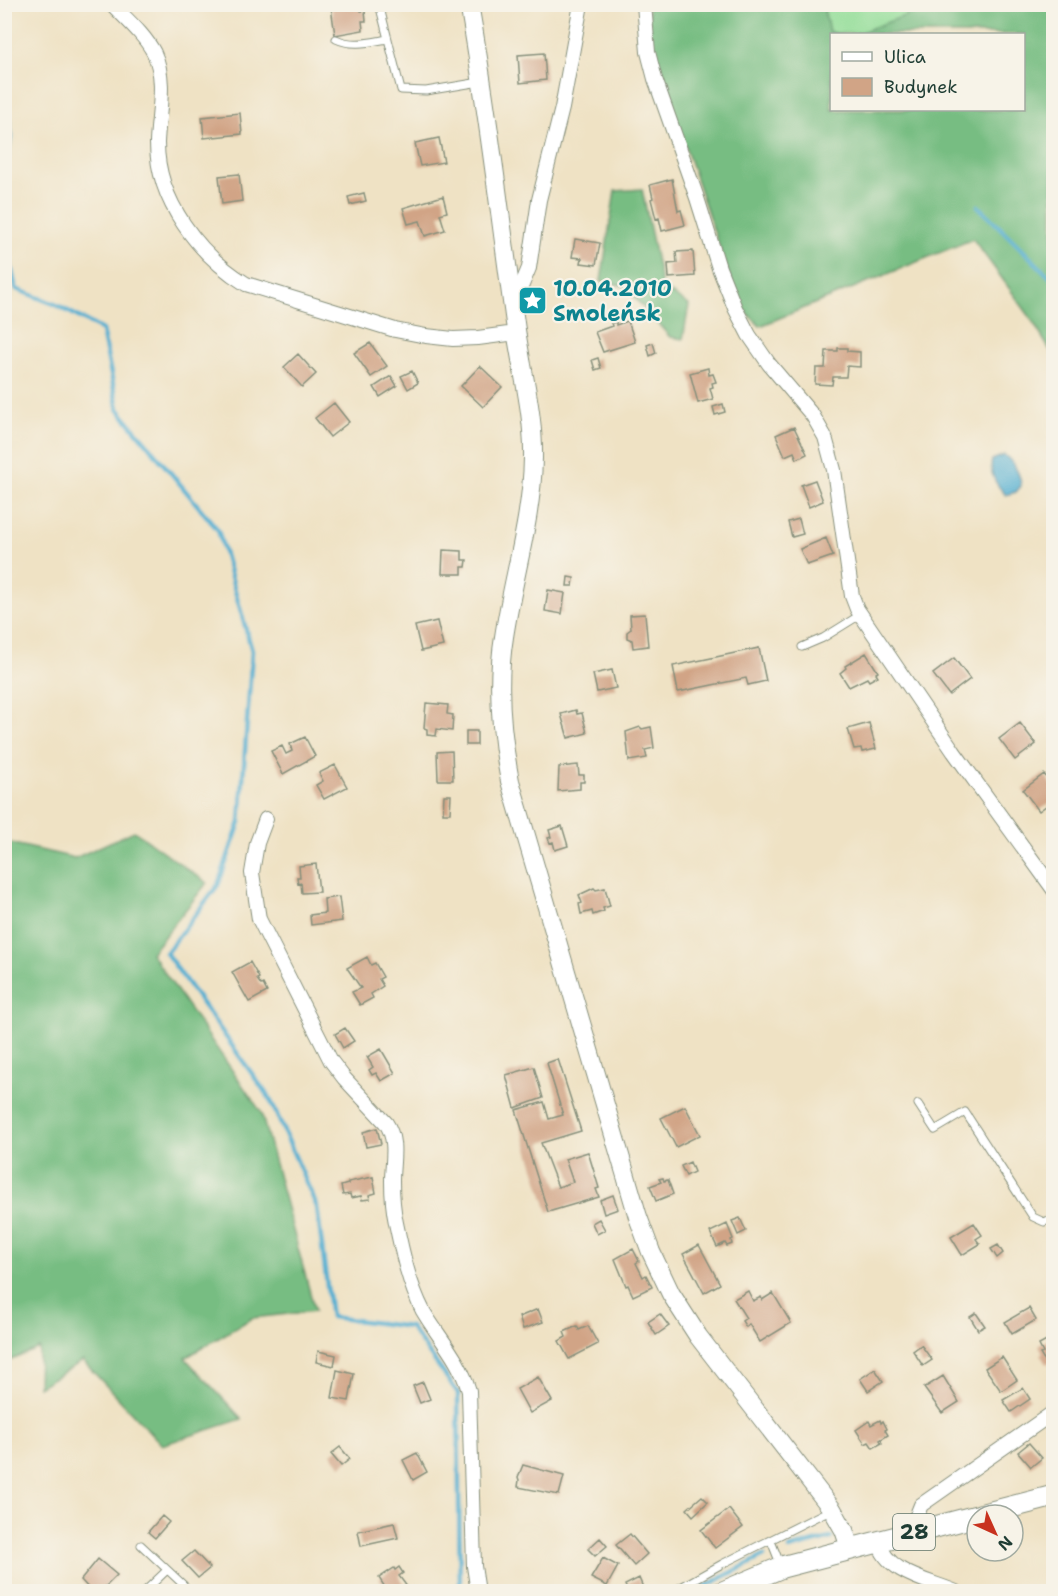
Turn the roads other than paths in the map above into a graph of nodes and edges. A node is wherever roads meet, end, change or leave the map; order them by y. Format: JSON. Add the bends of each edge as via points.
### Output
{"nodes":[{"id":1,"x":112,"y":4,"type":"edge"},
{"id":2,"x":379,"y":4,"type":"edge"},
{"id":3,"x":469,"y":4,"type":"edge"},
{"id":4,"x":581,"y":4,"type":"edge"},
{"id":5,"x":644,"y":4,"type":"edge"},
{"id":6,"x":336,"y":39,"type":"dead end"},
{"id":7,"x":388,"y":39,"type":"junction"},
{"id":8,"x":482,"y":81,"type":"junction"},
{"id":9,"x":512,"y":294,"type":"junction"},
{"id":10,"x":516,"y":333,"type":"junction"},
{"id":11,"x":860,"y":615,"type":"junction"},
{"id":12,"x":802,"y":647,"type":"dead end"},
{"id":13,"x":266,"y":819,"type":"dead end"},
{"id":14,"x":1053,"y":890,"type":"edge"},
{"id":15,"x":918,"y":1104,"type":"dead end"},
{"id":16,"x":1053,"y":1218,"type":"edge"},
{"id":17,"x":1053,"y":1412,"type":"edge"},
{"id":18,"x":1053,"y":1496,"type":"edge"},
{"id":19,"x":1025,"y":1503,"type":"edge"},
{"id":20,"x":832,"y":1509,"type":"junction"},
{"id":21,"x":965,"y":1519,"type":"edge"},
{"id":22,"x":918,"y":1531,"type":"junction"},
{"id":23,"x":771,"y":1540,"type":"junction"},
{"id":24,"x":878,"y":1541,"type":"junction"},
{"id":25,"x":141,"y":1545,"type":"dead end"},
{"id":26,"x":850,"y":1548,"type":"junction"},
{"id":27,"x":782,"y":1568,"type":"junction"},
{"id":28,"x":167,"y":1570,"type":"junction"},
{"id":29,"x":144,"y":1592,"type":"edge"},
{"id":30,"x":191,"y":1592,"type":"edge"},
{"id":31,"x":478,"y":1592,"type":"edge"},
{"id":32,"x":672,"y":1592,"type":"edge"},
{"id":33,"x":723,"y":1592,"type":"edge"},
{"id":34,"x":956,"y":1592,"type":"edge"}],
"edges":[{"from":1,"to":10,"type":"street","via":[[145,38],[159,68],[157,145],[165,188],[193,236],[227,272],[255,287],[395,330],[453,339]]},
{"from":2,"to":7,"type":"lane"},
{"from":3,"to":8,"type":"street"},
{"from":4,"to":9,"type":"street","via":[[562,108],[539,200],[529,268],[521,286]]},
{"from":5,"to":11,"type":"street","via":[[648,52],[655,79],[735,308],[769,364],[813,416],[825,437],[834,470],[852,596]]},
{"from":6,"to":7,"type":"lane","via":[[345,44],[363,44]]},
{"from":7,"to":8,"type":"lane","via":[[400,90],[426,91]]},
{"from":8,"to":9,"type":"street"},
{"from":9,"to":10,"type":"street"},
{"from":10,"to":20,"type":"street","via":[[533,456],[525,531],[501,668],[502,728],[517,807],[651,1252],[671,1294],[698,1336]]},
{"from":11,"to":12,"type":"lane"},
{"from":11,"to":14,"type":"street"},
{"from":13,"to":31,"type":"street","via":[[252,873],[259,919],[331,1061],[391,1131],[392,1201],[410,1280],[423,1310],[461,1367],[467,1384]]},
{"from":15,"to":16,"type":"lane","via":[[935,1130],[965,1112],[1033,1217],[1044,1222]]},
{"from":17,"to":22,"type":"street","via":[[921,1506],[915,1520]]},
{"from":18,"to":19,"type":"main road","number":"28"},
{"from":20,"to":23,"type":"lane"},
{"from":20,"to":26,"type":"street"},
{"from":21,"to":22,"type":"main road","number":"28"},
{"from":22,"to":24,"type":"main road","number":"28"},
{"from":23,"to":27,"type":"lane"},
{"from":23,"to":32,"type":"lane"},
{"from":24,"to":26,"type":"main road","number":"28"},
{"from":24,"to":34,"type":"street","via":[[881,1552],[898,1569]]},
{"from":25,"to":28,"type":"lane"},
{"from":26,"to":27,"type":"main road","number":"28"},
{"from":27,"to":33,"type":"main road","number":"28"},
{"from":28,"to":29,"type":"lane"},
{"from":28,"to":30,"type":"lane"}]}
